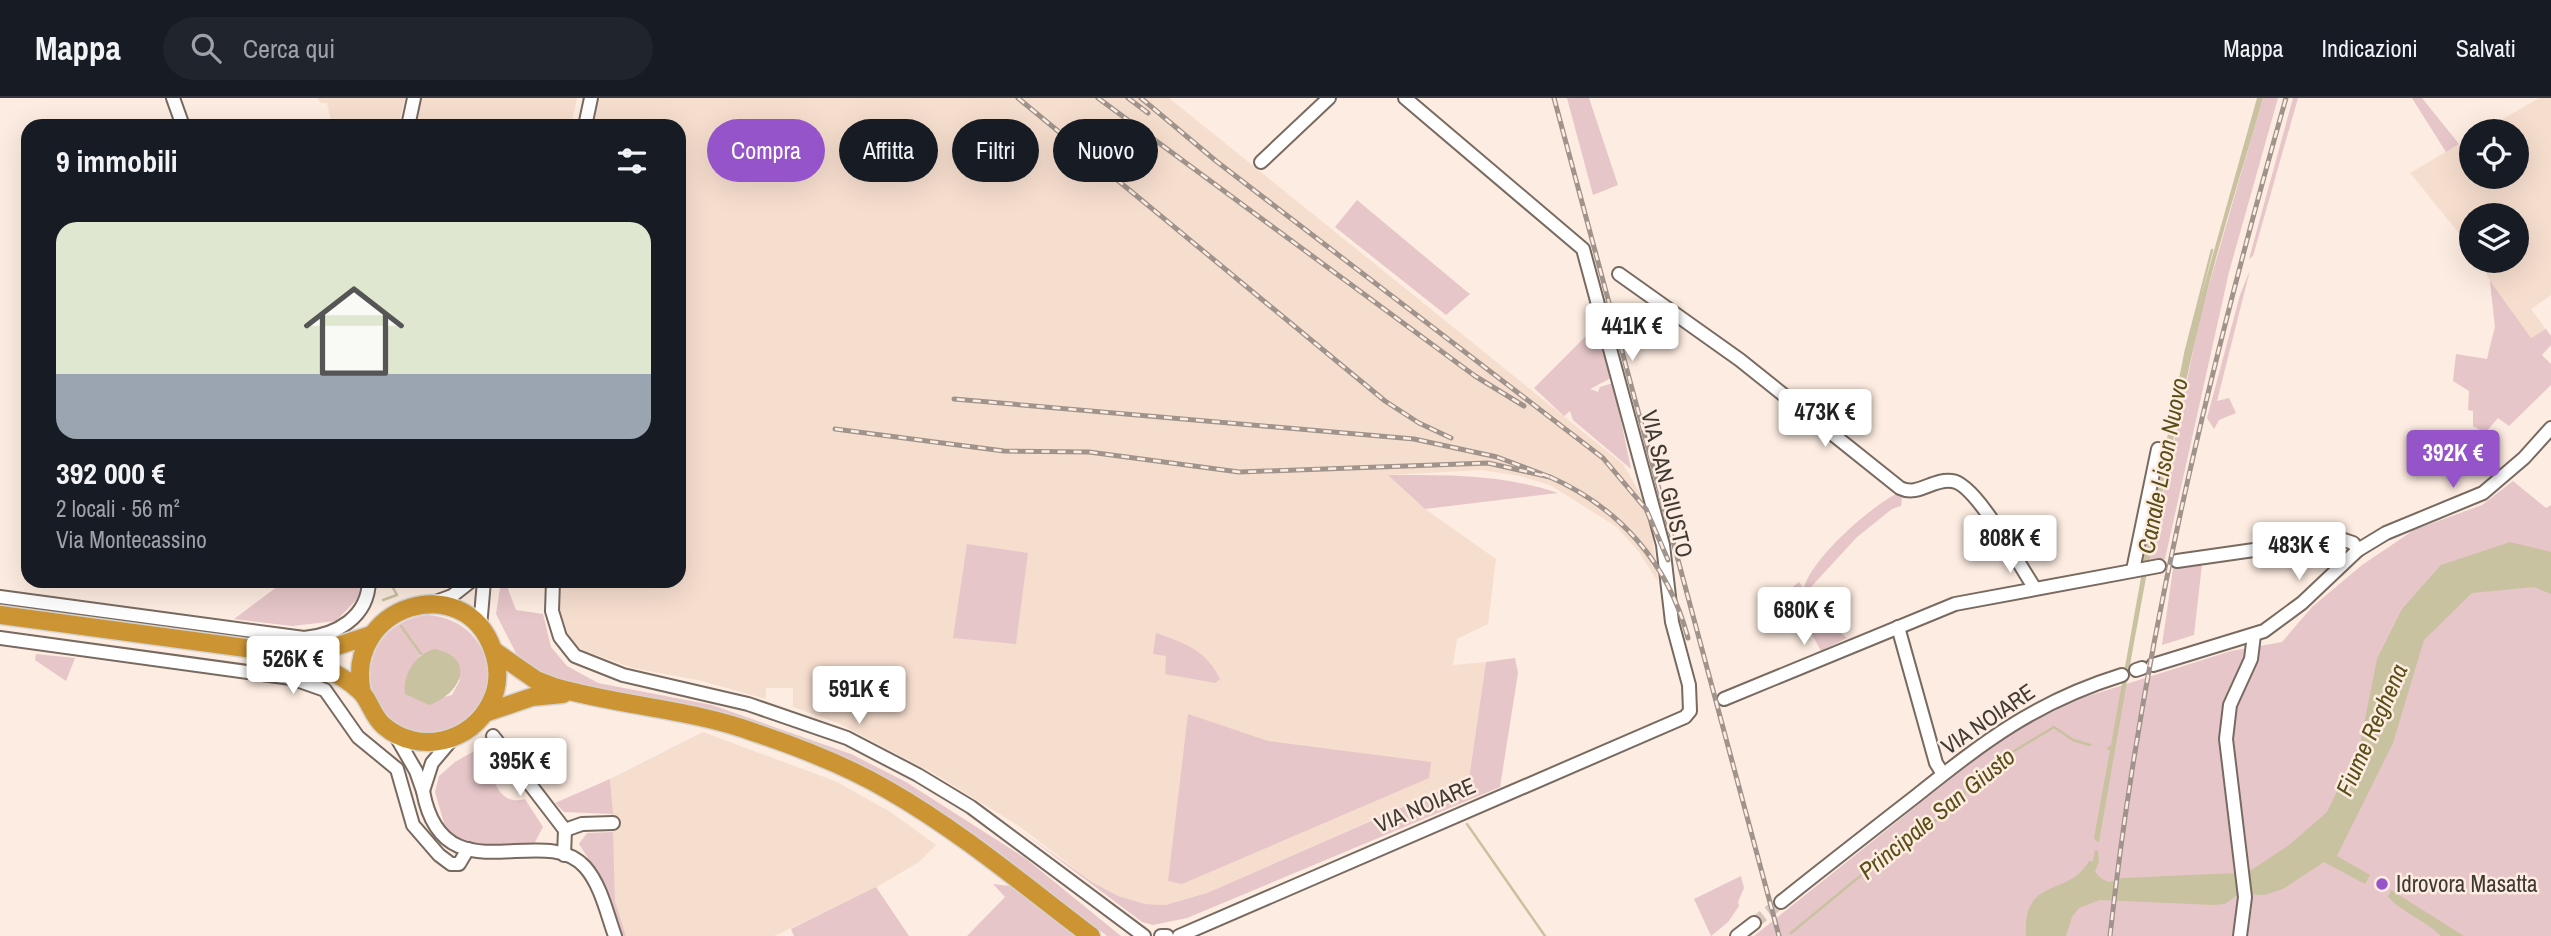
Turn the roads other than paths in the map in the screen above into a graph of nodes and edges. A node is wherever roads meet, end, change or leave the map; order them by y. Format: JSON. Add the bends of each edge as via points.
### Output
{"nodes":[{"id":1,"x":173,"y":98,"type":"edge"},
{"id":2,"x":414,"y":98,"type":"edge"},
{"id":3,"x":591,"y":98,"type":"edge"},
{"id":4,"x":1329,"y":98,"type":"edge"},
{"id":5,"x":1405,"y":98,"type":"edge"},
{"id":6,"x":180,"y":119,"type":"edge"},
{"id":7,"x":410,"y":119,"type":"edge"},
{"id":8,"x":586,"y":119,"type":"edge"},
{"id":9,"x":1261,"y":162,"type":"dead end"},
{"id":10,"x":1619,"y":274,"type":"dead end"},
{"id":11,"x":2551,"y":428,"type":"edge"},
{"id":12,"x":2158,"y":449,"type":"dead end"},
{"id":13,"x":2358,"y":550,"type":"junction"},
{"id":14,"x":2177,"y":561,"type":"dead end"},
{"id":15,"x":2159,"y":566,"type":"dead end"},
{"id":16,"x":2135,"y":570,"type":"junction"},
{"id":17,"x":2034,"y":587,"type":"junction"},
{"id":18,"x":368,"y":588,"type":"edge"},
{"id":19,"x":462,"y":588,"type":"edge"},
{"id":20,"x":483,"y":588,"type":"edge"},
{"id":21,"x":553,"y":588,"type":"edge"},
{"id":22,"x":0,"y":597,"type":"edge"},
{"id":23,"x":430,"y":604,"type":"junction"},
{"id":24,"x":0,"y":615,"type":"edge"},
{"id":25,"x":480,"y":627,"type":"junction"},
{"id":26,"x":1898,"y":628,"type":"junction"},
{"id":27,"x":371,"y":635,"type":"junction"},
{"id":28,"x":2254,"y":635,"type":"junction"},
{"id":29,"x":0,"y":638,"type":"edge"},
{"id":30,"x":268,"y":651,"type":"junction"},
{"id":31,"x":494,"y":651,"type":"junction"},
{"id":32,"x":2144,"y":668,"type":"dead end"},
{"id":33,"x":2122,"y":675,"type":"dead end"},
{"id":34,"x":362,"y":692,"type":"junction"},
{"id":35,"x":581,"y":695,"type":"junction"},
{"id":36,"x":1724,"y":699,"type":"dead end"},
{"id":37,"x":485,"y":713,"type":"junction"},
{"id":38,"x":1689,"y":714,"type":"joint"},
{"id":39,"x":394,"y":733,"type":"junction"},
{"id":40,"x":493,"y":736,"type":"dead end"},
{"id":41,"x":453,"y":738,"type":"junction"},
{"id":42,"x":1943,"y":774,"type":"junction"},
{"id":43,"x":424,"y":791,"type":"junction"},
{"id":44,"x":613,"y":823,"type":"dead end"},
{"id":45,"x":565,"y":830,"type":"junction"},
{"id":46,"x":468,"y":849,"type":"junction"},
{"id":47,"x":564,"y":855,"type":"junction"},
{"id":48,"x":1781,"y":902,"type":"tunnel mouth"},
{"id":49,"x":1754,"y":923,"type":"tunnel mouth"},
{"id":50,"x":615,"y":936,"type":"edge"},
{"id":51,"x":1091,"y":936,"type":"edge"},
{"id":52,"x":1144,"y":936,"type":"edge"},
{"id":53,"x":1161,"y":936,"type":"edge"},
{"id":54,"x":1167,"y":936,"type":"edge"},
{"id":55,"x":1179,"y":936,"type":"edge"},
{"id":56,"x":1737,"y":936,"type":"edge"},
{"id":57,"x":2241,"y":936,"type":"edge"}],
"edges":[{"from":1,"to":6,"type":"street"},
{"from":2,"to":7,"type":"street"},
{"from":3,"to":8,"type":"street"},
{"from":4,"to":9,"type":"street"},
{"from":5,"to":38,"type":"street","name":"VIA SAN GIUSTO","via":[[1583,249],[1663,545],[1672,622],[1689,685]]},
{"from":10,"to":17,"type":"street","via":[[1741,360],[1900,488],[1911,491],[1946,480],[1965,486]]},
{"from":11,"to":13,"type":"street","via":[[2483,493],[2386,533]]},
{"from":12,"to":16,"type":"street"},
{"from":13,"to":14,"type":"street","via":[[2338,538]]},
{"from":13,"to":28,"type":"street","via":[[2302,603]]},
{"from":15,"to":16,"type":"street"},
{"from":16,"to":17,"type":"street"},
{"from":17,"to":26,"type":"street","via":[[1955,604]]},
{"from":18,"to":22,"type":"street","via":[[348,624],[328,635],[304,638]]},
{"from":19,"to":23,"type":"street"},
{"from":20,"to":25,"type":"street"},
{"from":21,"to":52,"type":"street","via":[[552,611],[560,637],[575,656],[623,675],[748,704],[847,738],[971,807]]},
{"from":23,"to":25,"type":"highway","via":[[458,611]]},
{"from":23,"to":27,"type":"highway","via":[[395,613]]},
{"from":24,"to":30,"type":"highway"},
{"from":25,"to":31,"type":"highway"},
{"from":26,"to":36,"type":"street"},
{"from":26,"to":42,"type":"street","name":"VIA NOIARE"},
{"from":27,"to":30,"type":"highway","via":[[325,650]]},
{"from":27,"to":34,"type":"highway","via":[[360,663]]},
{"from":28,"to":32,"type":"street"},
{"from":28,"to":57,"type":"street","via":[[2251,659],[2230,705],[2226,739],[2245,897]]},
{"from":29,"to":46,"type":"street","via":[[316,685],[330,696],[358,737],[397,769],[413,825],[425,842],[451,864],[459,864]]},
{"from":30,"to":34,"type":"highway","via":[[322,667]]},
{"from":31,"to":35,"type":"highway","via":[[536,680]]},
{"from":31,"to":37,"type":"highway","via":[[497,682]]},
{"from":33,"to":42,"type":"street","name":"VIA NOIARE","via":[[2076,690],[2026,715]]},
{"from":34,"to":39,"type":"highway","via":[[374,716]]},
{"from":35,"to":37,"type":"highway","via":[[532,697]]},
{"from":35,"to":51,"type":"highway","via":[[704,718],[834,762],[944,826]]},
{"from":37,"to":41,"type":"highway"},
{"from":38,"to":55,"type":"street","name":"VIA NOIARE"},
{"from":39,"to":41,"type":"highway","via":[[423,742]]},
{"from":39,"to":43,"type":"street"},
{"from":40,"to":45,"type":"street"},
{"from":41,"to":43,"type":"street","via":[[432,763]]},
{"from":42,"to":48,"type":"street"},
{"from":43,"to":46,"type":"street","via":[[433,822],[444,835]]},
{"from":44,"to":45,"type":"street"},
{"from":45,"to":47,"type":"street"},
{"from":46,"to":47,"type":"street"},
{"from":47,"to":50,"type":"street","via":[[584,866],[596,883]]},
{"from":49,"to":56,"type":"street"},
{"from":53,"to":54,"type":"street"}]}
